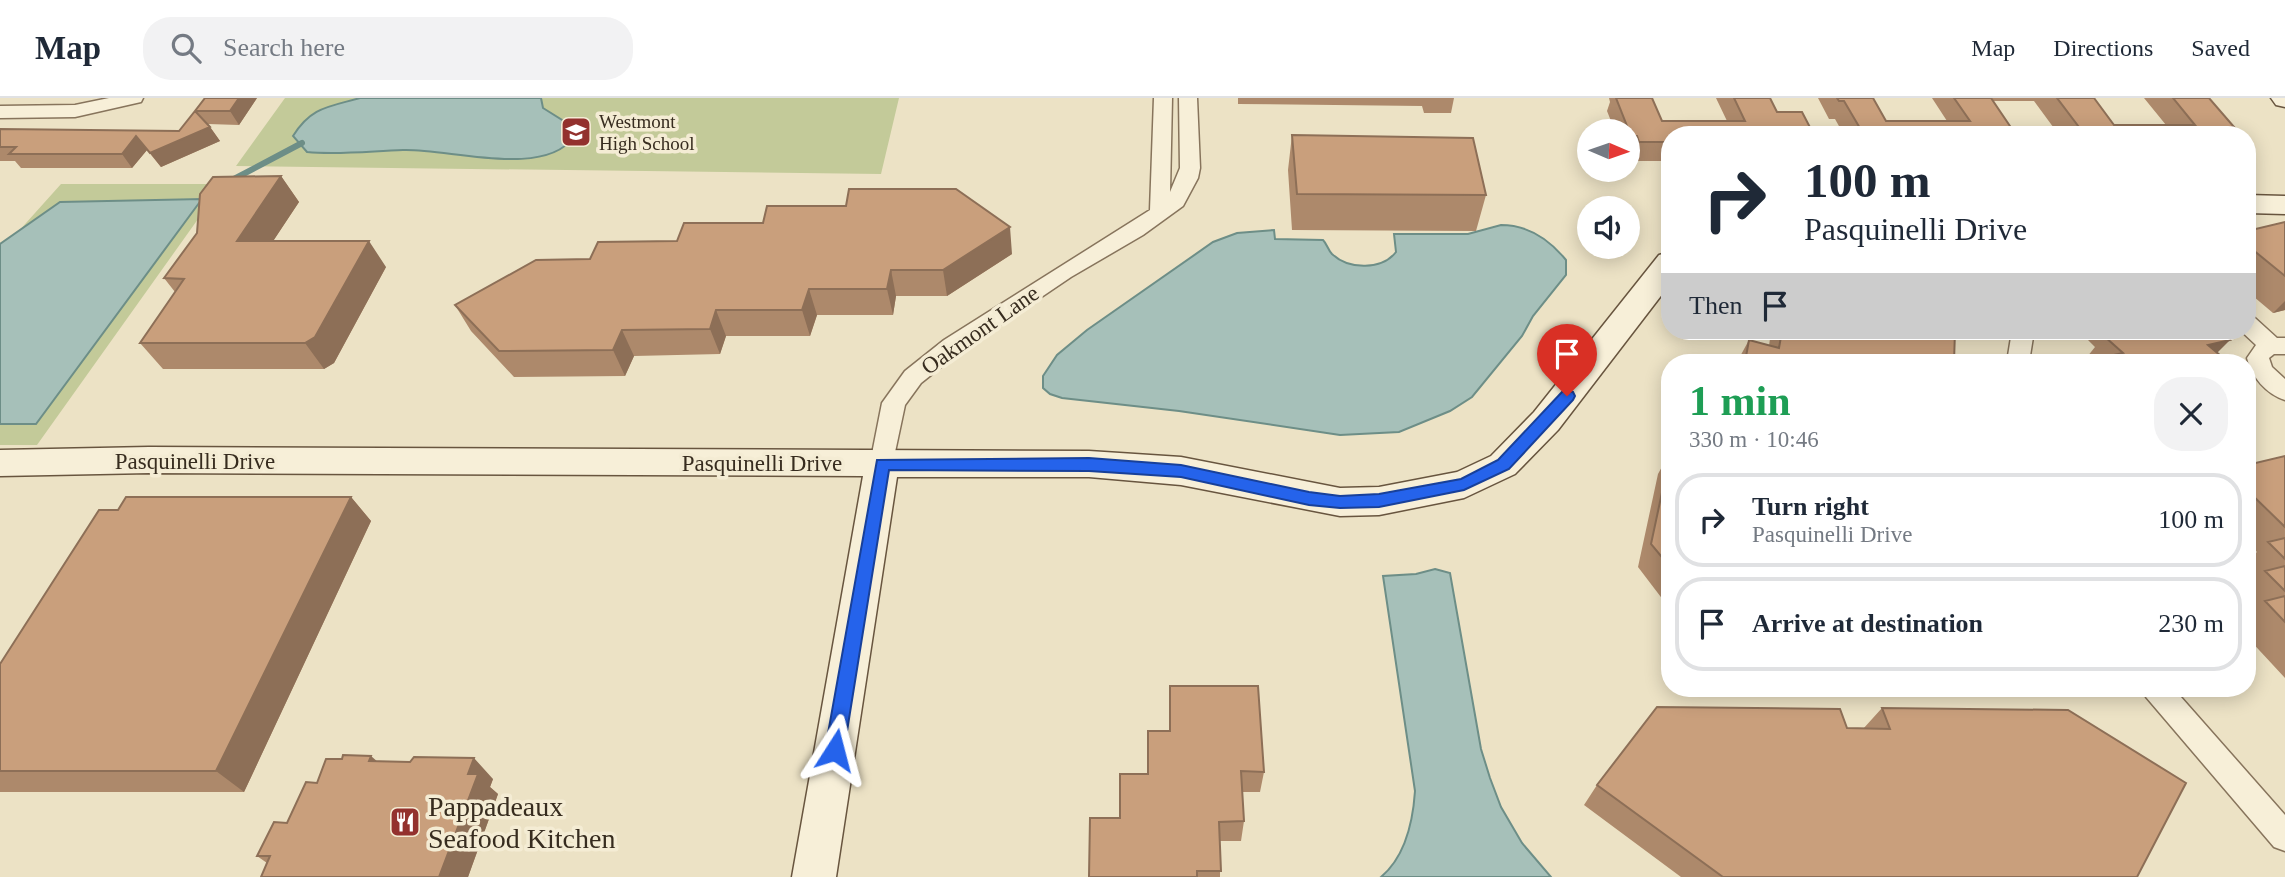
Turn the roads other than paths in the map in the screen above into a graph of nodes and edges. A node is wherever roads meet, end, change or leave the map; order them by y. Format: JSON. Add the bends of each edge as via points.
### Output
{"nodes":[{"id":1,"x":134,"y":98,"type":"edge"},
{"id":2,"x":1163,"y":98,"type":"edge"},
{"id":3,"x":1188,"y":98,"type":"edge"},
{"id":4,"x":0,"y":112,"type":"edge"},
{"id":5,"x":2256,"y":204,"type":"edge"},
{"id":6,"x":2285,"y":205,"type":"edge"},
{"id":7,"x":1160,"y":211,"type":"junction"},
{"id":8,"x":1661,"y":274,"type":"edge"},
{"id":9,"x":2256,"y":330,"type":"edge"},
{"id":10,"x":2278,"y":346,"type":"edge"},
{"id":11,"x":2285,"y":391,"type":"edge"},
{"id":12,"x":0,"y":463,"type":"edge"},
{"id":13,"x":882,"y":464,"type":"junction"},
{"id":14,"x":2164,"y":697,"type":"edge"},
{"id":15,"x":2281,"y":827,"type":"edge"},
{"id":16,"x":814,"y":877,"type":"edge"}],
"edges":[{"from":1,"to":4,"type":"street","via":[[75,111]]},
{"from":2,"to":7,"type":"street"},
{"from":3,"to":7,"type":"street","name":"Oakmont Lane","via":[[1188,178],[1175,201]]},
{"from":5,"to":6,"type":"street"},
{"from":7,"to":13,"type":"street","name":"Oakmont Lane","via":[[963,338],[913,377],[894,403]]},
{"from":8,"to":13,"type":"street","name":"Pasquinelli Drive","via":[[1546,421],[1503,465],[1464,484],[1379,501],[1340,502],[1181,471],[1066,464]]},
{"from":9,"to":10,"type":"street"},
{"from":10,"to":11,"type":"street","via":[[2262,350],[2258,358],[2260,368]]},
{"from":12,"to":13,"type":"street","name":"Pasquinelli Drive"},
{"from":13,"to":16,"type":"street","name":"Oakmont Lane"},
{"from":14,"to":15,"type":"street"}]}
